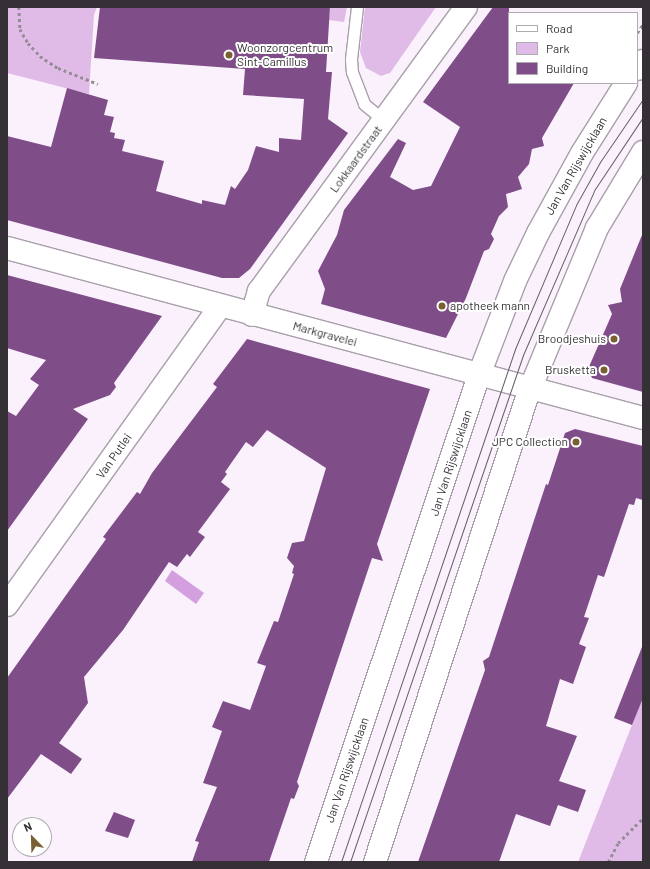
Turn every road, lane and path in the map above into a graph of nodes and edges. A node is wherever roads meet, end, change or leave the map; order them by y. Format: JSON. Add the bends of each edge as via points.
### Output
{"nodes":[{"id":1,"x":19,"y":7,"type":"edge"},
{"id":2,"x":357,"y":7,"type":"edge"},
{"id":3,"x":466,"y":7,"type":"edge"},
{"id":4,"x":98,"y":84,"type":"dead end"},
{"id":5,"x":625,"y":84,"type":"edge"},
{"id":6,"x":384,"y":120,"type":"junction"},
{"id":7,"x":643,"y":152,"type":"edge"},
{"id":8,"x":7,"y":248,"type":"edge"},
{"id":9,"x":220,"y":306,"type":"junction"},
{"id":10,"x":252,"y":314,"type":"junction"},
{"id":11,"x":479,"y":375,"type":"junction"},
{"id":12,"x":530,"y":389,"type":"junction"},
{"id":13,"x":643,"y":418,"type":"edge"},
{"id":14,"x":7,"y":605,"type":"edge"},
{"id":15,"x":643,"y":818,"type":"edge"},
{"id":16,"x":316,"y":862,"type":"edge"},
{"id":17,"x":375,"y":862,"type":"edge"},
{"id":18,"x":608,"y":862,"type":"edge"}],
"edges":[{"from":1,"to":4,"type":"path","via":[[20,29],[40,56],[64,71]]},
{"from":2,"to":6,"type":"lane","via":[[352,72],[364,104]]},
{"from":3,"to":6,"type":"main road","name":"Lokkaardstraat"},
{"from":5,"to":11,"type":"main road","name":"Jan Van Rijswijcklaan","via":[[586,147],[538,233],[515,281]]},
{"from":6,"to":10,"type":"main road","name":"Lokkaardstraat","via":[[259,291]]},
{"from":7,"to":12,"type":"main road","via":[[597,228]]},
{"from":8,"to":9,"type":"main road","name":"Markgravelei"},
{"from":9,"to":10,"type":"main road","name":"Markgravelei"},
{"from":9,"to":14,"type":"main road","name":"Van Putlei"},
{"from":10,"to":11,"type":"main road","name":"Markgravelei"},
{"from":11,"to":12,"type":"main road","name":"Markgravelei"},
{"from":11,"to":16,"type":"main road","name":"Jan Van Rijswijcklaan"},
{"from":12,"to":13,"type":"main road","name":"Markgravelei"},
{"from":12,"to":17,"type":"main road"},
{"from":15,"to":18,"type":"path","via":[[618,843]]}]}
